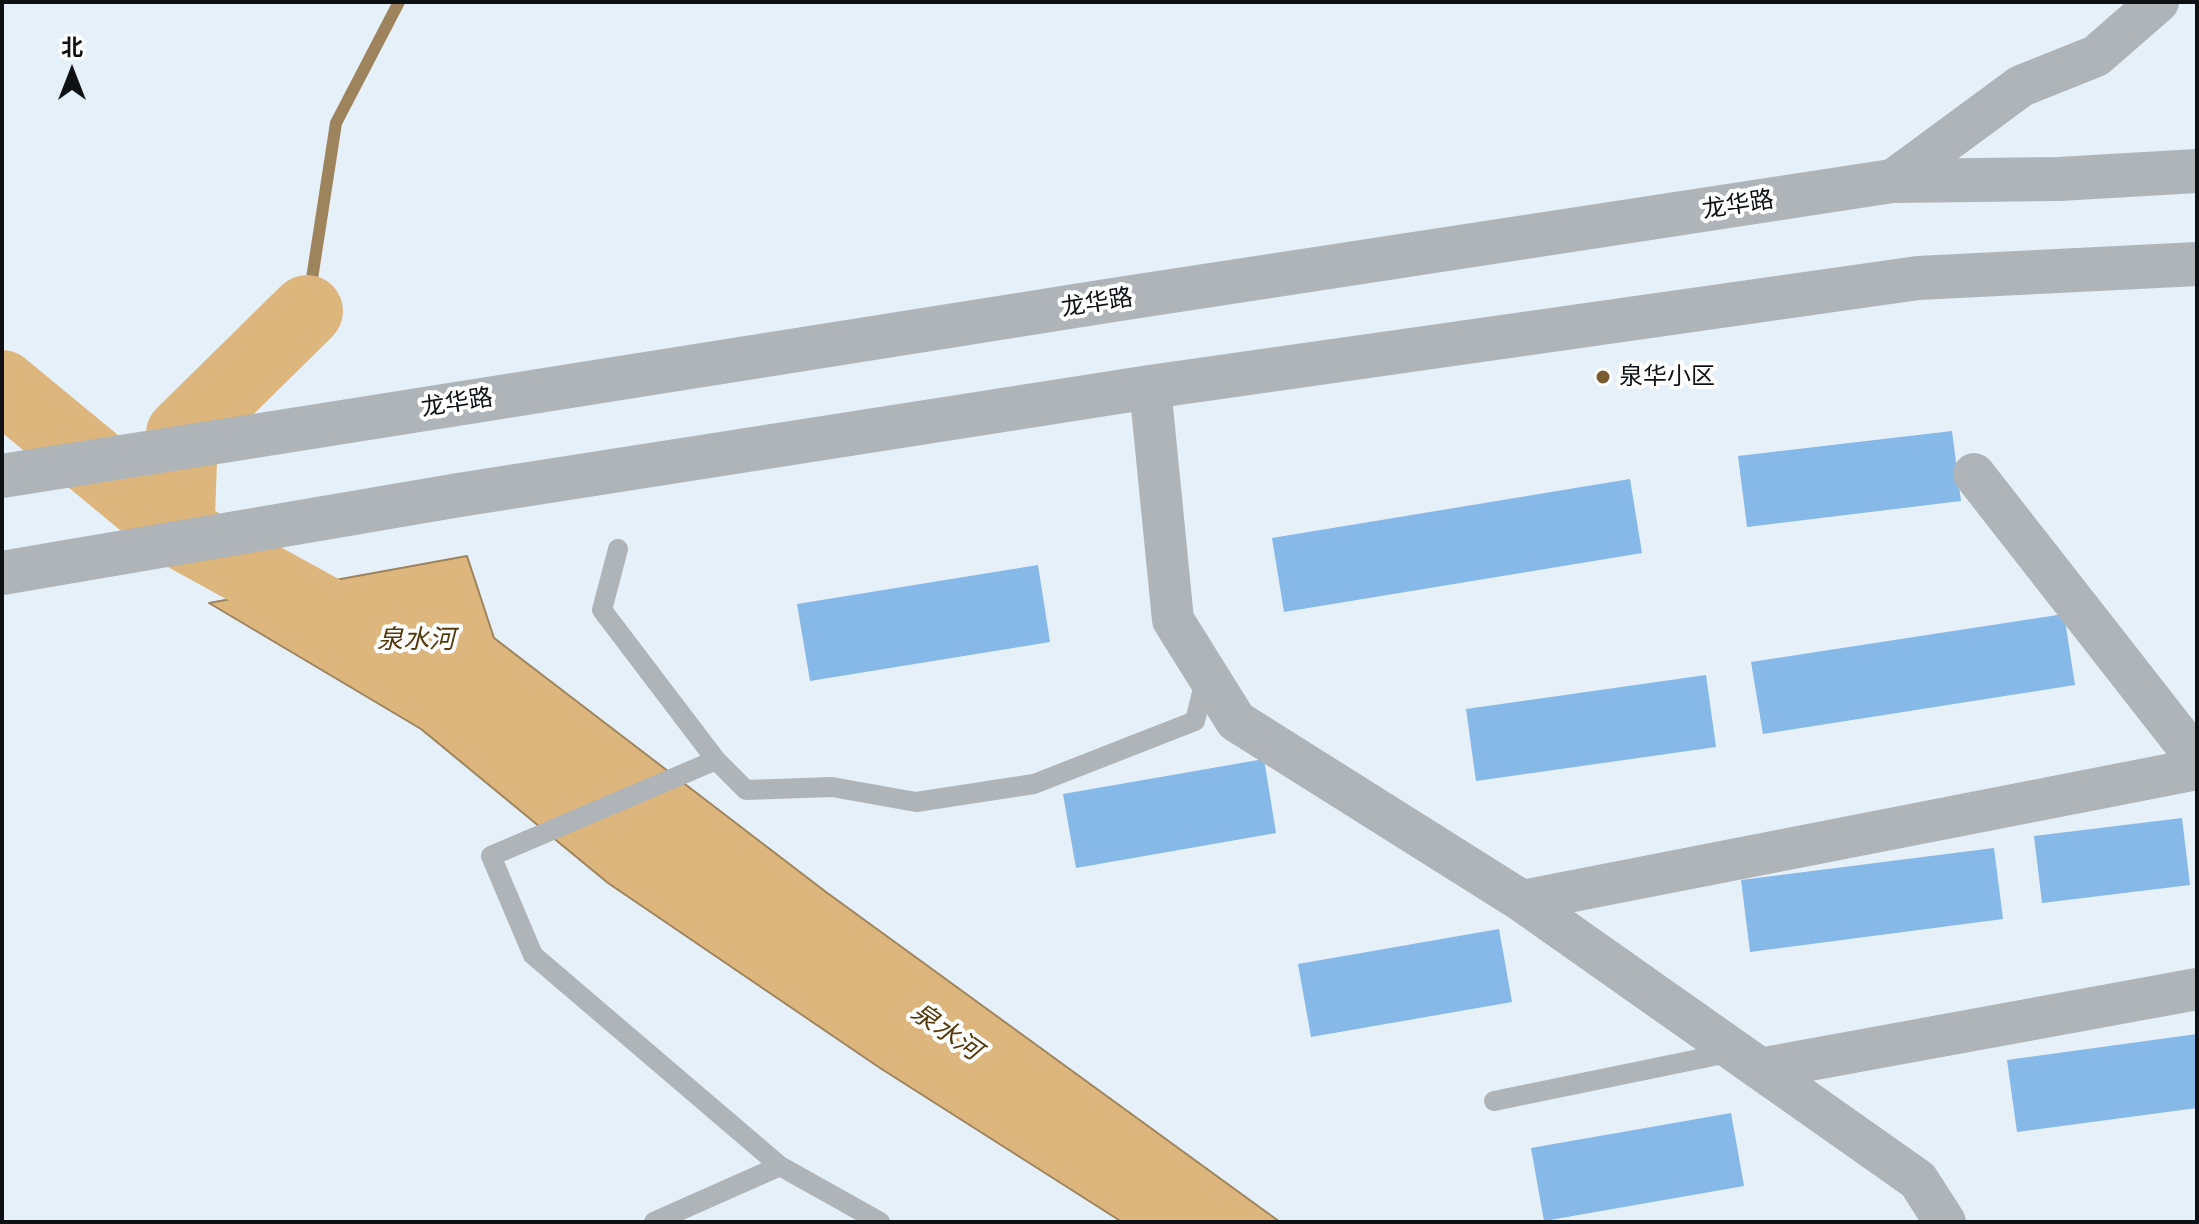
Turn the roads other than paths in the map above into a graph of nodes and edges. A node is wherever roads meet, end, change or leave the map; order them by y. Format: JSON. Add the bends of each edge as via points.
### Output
{"nodes":[{"id":1,"x":2158,"y":2,"type":"edge"},
{"id":2,"x":2197,"y":171,"type":"edge"},
{"id":3,"x":1892,"y":181,"type":"junction"},
{"id":4,"x":2197,"y":264,"type":"edge"},
{"id":5,"x":1150,"y":387,"type":"junction"},
{"id":6,"x":1974,"y":474,"type":"dead end"},
{"id":7,"x":2,"y":476,"type":"edge"},
{"id":8,"x":618,"y":549,"type":"dead end"},
{"id":9,"x":2,"y":573,"type":"edge"},
{"id":10,"x":1206,"y":674,"type":"junction"},
{"id":11,"x":2197,"y":759,"type":"edge"},
{"id":12,"x":716,"y":760,"type":"junction"},
{"id":13,"x":2197,"y":769,"type":"edge"},
{"id":14,"x":1522,"y":901,"type":"junction"},
{"id":15,"x":2197,"y":989,"type":"edge"},
{"id":16,"x":1748,"y":1060,"type":"junction"},
{"id":17,"x":1494,"y":1101,"type":"dead end"},
{"id":18,"x":780,"y":1166,"type":"junction"},
{"id":19,"x":654,"y":1222,"type":"edge"},
{"id":20,"x":880,"y":1222,"type":"edge"},
{"id":21,"x":1945,"y":1222,"type":"edge"}],
"edges":[{"from":1,"to":3,"type":"street","via":[[2096,56],[2021,86]]},
{"from":2,"to":3,"type":"street","name":"龙华路"},
{"from":3,"to":7,"type":"street","name":"龙华路"},
{"from":4,"to":5,"type":"street","via":[[1918,278]]},
{"from":5,"to":9,"type":"street"},
{"from":5,"to":10,"type":"street","via":[[1173,620]]},
{"from":6,"to":11,"type":"street"},
{"from":8,"to":12,"type":"lane","via":[[602,610]]},
{"from":10,"to":12,"type":"lane","via":[[1195,721],[1034,784],[916,802],[832,787],[746,790]]},
{"from":10,"to":14,"type":"street","via":[[1236,721]]},
{"from":12,"to":18,"type":"lane","via":[[491,856],[533,955]]},
{"from":13,"to":14,"type":"street"},
{"from":14,"to":16,"type":"street"},
{"from":15,"to":16,"type":"street"},
{"from":16,"to":17,"type":"lane"},
{"from":16,"to":21,"type":"street","via":[[1918,1180]]},
{"from":18,"to":19,"type":"lane"},
{"from":18,"to":20,"type":"lane"}]}
